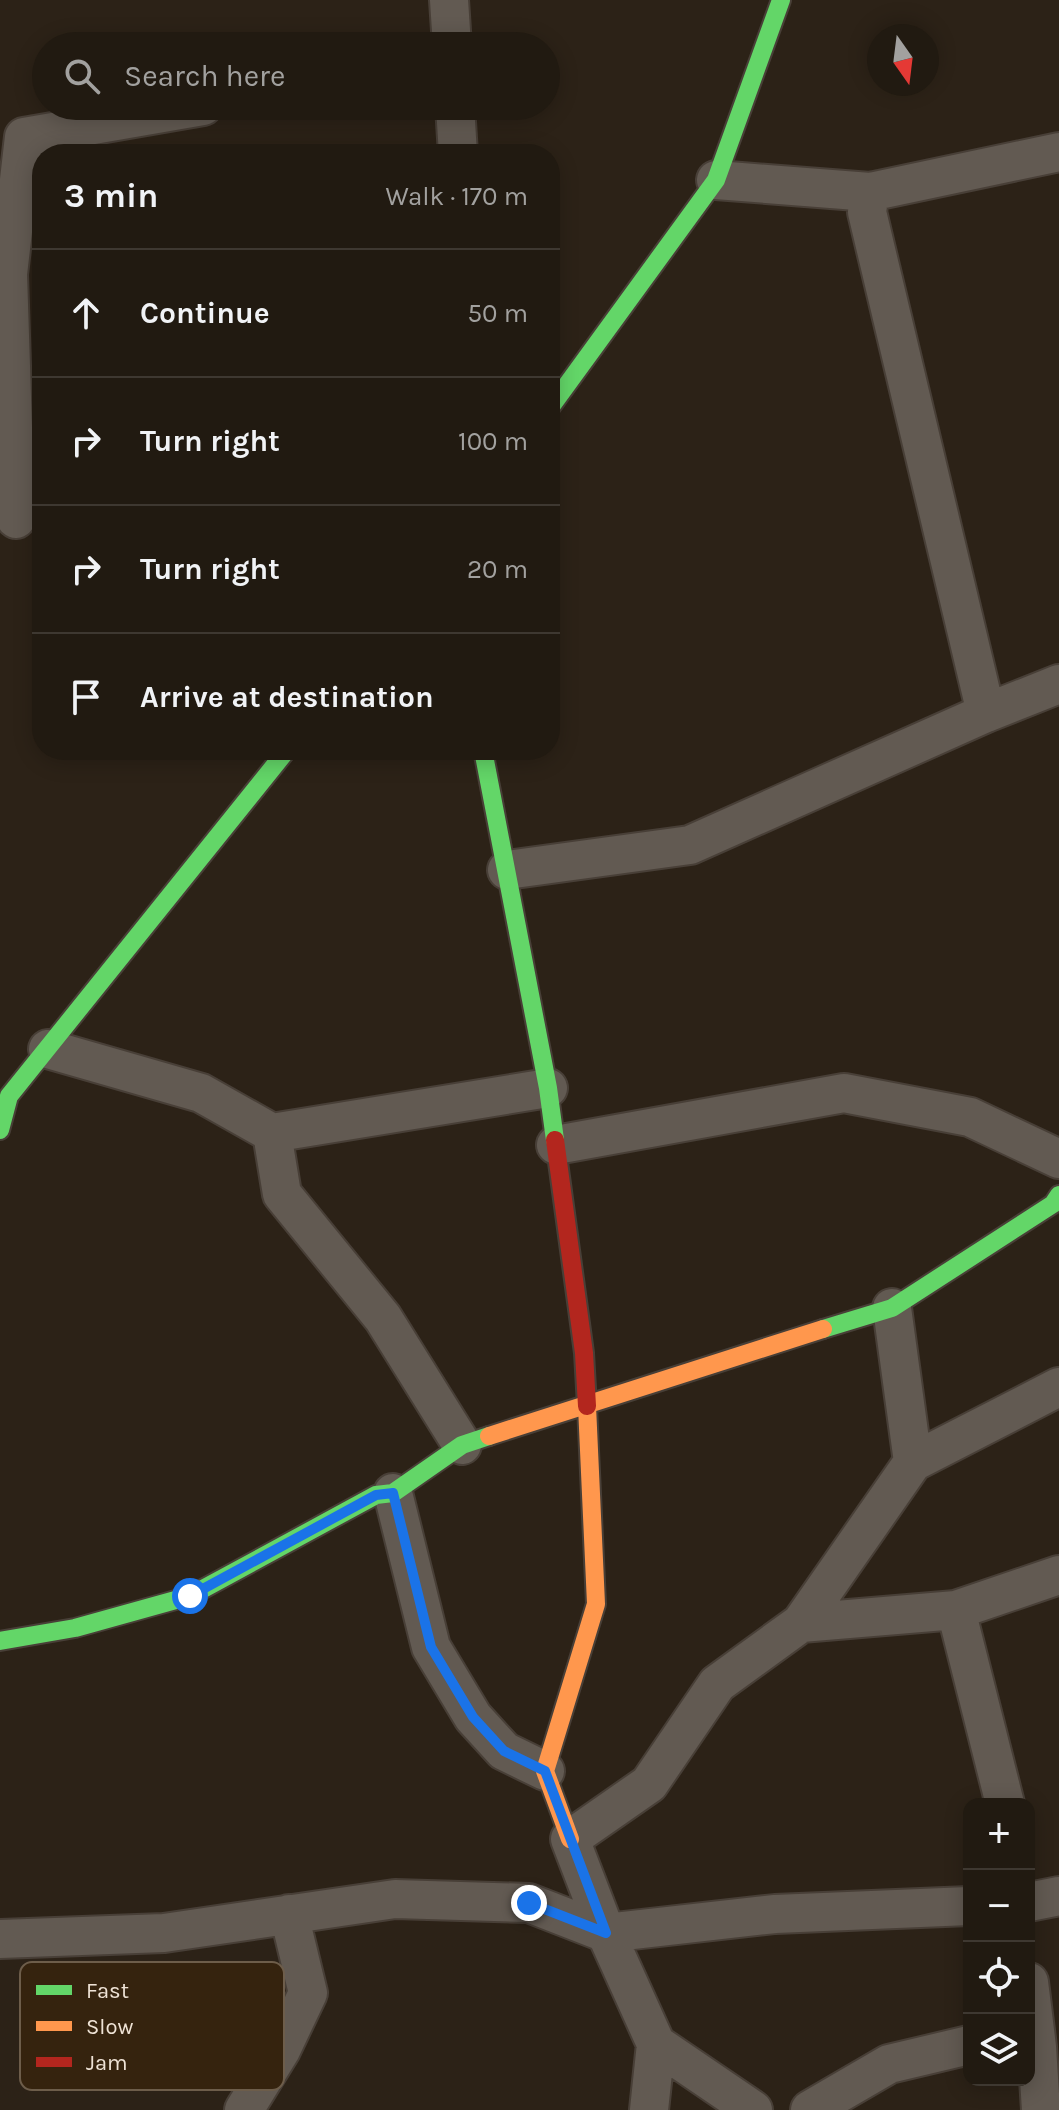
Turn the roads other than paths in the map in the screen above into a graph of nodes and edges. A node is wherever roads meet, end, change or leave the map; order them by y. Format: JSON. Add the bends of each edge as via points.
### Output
{"nodes":[{"id":1,"x":449,"y":0,"type":"edge"},
{"id":2,"x":781,"y":0,"type":"edge"},
{"id":3,"x":451,"y":32,"type":"edge"},
{"id":4,"x":122,"y":120,"type":"edge"},
{"id":5,"x":456,"y":120,"type":"edge"},
{"id":6,"x":457,"y":144,"type":"edge"},
{"id":7,"x":1059,"y":152,"type":"edge"},
{"id":8,"x":716,"y":180,"type":"junction"},
{"id":9,"x":870,"y":192,"type":"junction"},
{"id":10,"x":17,"y":275,"type":"edge"},
{"id":11,"x":560,"y":394,"type":"edge"},
{"id":12,"x":19,"y":519,"type":"edge"},
{"id":13,"x":1059,"y":684,"type":"edge"},
{"id":14,"x":986,"y":713,"type":"junction"},
{"id":15,"x":279,"y":760,"type":"edge"},
{"id":16,"x":485,"y":760,"type":"edge"},
{"id":17,"x":507,"y":870,"type":"junction"},
{"id":18,"x":48,"y":1049,"type":"junction"},
{"id":19,"x":548,"y":1088,"type":"junction"},
{"id":20,"x":3,"y":1108,"type":"edge"},
{"id":21,"x":272,"y":1133,"type":"junction"},
{"id":22,"x":556,"y":1145,"type":"junction"},
{"id":23,"x":1059,"y":1159,"type":"edge"},
{"id":24,"x":1059,"y":1195,"type":"edge"},
{"id":25,"x":892,"y":1308,"type":"junction"},
{"id":26,"x":1059,"y":1387,"type":"edge"},
{"id":27,"x":587,"y":1403,"type":"junction"},
{"id":28,"x":462,"y":1445,"type":"junction"},
{"id":29,"x":913,"y":1462,"type":"junction"},
{"id":30,"x":393,"y":1493,"type":"junction"},
{"id":31,"x":1059,"y":1575,"type":"edge"},
{"id":32,"x":956,"y":1610,"type":"junction"},
{"id":33,"x":801,"y":1623,"type":"junction"},
{"id":34,"x":0,"y":1641,"type":"edge"},
{"id":35,"x":545,"y":1771,"type":"junction"},
{"id":36,"x":1003,"y":1798,"type":"edge"},
{"id":37,"x":570,"y":1839,"type":"junction"},
{"id":38,"x":1059,"y":1896,"type":"edge"},
{"id":39,"x":1035,"y":1901,"type":"edge"},
{"id":40,"x":963,"y":1906,"type":"edge"},
{"id":41,"x":289,"y":1914,"type":"junction"},
{"id":42,"x":606,"y":1933,"type":"junction"},
{"id":43,"x":0,"y":1939,"type":"edge"},
{"id":44,"x":284,"y":2044,"type":"edge"},
{"id":45,"x":656,"y":2044,"type":"junction"},
{"id":46,"x":963,"y":2046,"type":"edge"},
{"id":47,"x":1035,"y":2062,"type":"edge"},
{"id":48,"x":256,"y":2090,"type":"edge"},
{"id":49,"x":244,"y":2110,"type":"edge"},
{"id":50,"x":649,"y":2110,"type":"edge"},
{"id":51,"x":753,"y":2110,"type":"edge"},
{"id":52,"x":810,"y":2110,"type":"edge"},
{"id":53,"x":1041,"y":2110,"type":"edge"}],
"edges":[{"from":1,"to":3,"type":"street"},
{"from":2,"to":8,"type":"street"},
{"from":4,"to":10,"type":"street","via":[[24,137]]},
{"from":5,"to":6,"type":"street"},
{"from":7,"to":9,"type":"street"},
{"from":8,"to":9,"type":"street"},
{"from":8,"to":11,"type":"street"},
{"from":9,"to":14,"type":"street","via":[[867,212]]},
{"from":10,"to":12,"type":"street"},
{"from":13,"to":14,"type":"street"},
{"from":14,"to":17,"type":"street","via":[[690,845]]},
{"from":15,"to":18,"type":"street"},
{"from":16,"to":17,"type":"street"},
{"from":17,"to":19,"type":"street"},
{"from":18,"to":20,"type":"street"},
{"from":18,"to":21,"type":"street","via":[[201,1093]]},
{"from":19,"to":21,"type":"street"},
{"from":19,"to":22,"type":"street"},
{"from":21,"to":28,"type":"street","via":[[282,1194],[383,1318]]},
{"from":22,"to":23,"type":"street","via":[[844,1093],[970,1117]]},
{"from":22,"to":27,"type":"street"},
{"from":24,"to":25,"type":"street","via":[[1053,1204]]},
{"from":25,"to":27,"type":"street"},
{"from":25,"to":29,"type":"street"},
{"from":26,"to":29,"type":"street"},
{"from":27,"to":28,"type":"street"},
{"from":27,"to":35,"type":"street","via":[[596,1604]]},
{"from":28,"to":30,"type":"street"},
{"from":29,"to":33,"type":"street"},
{"from":30,"to":34,"type":"street","via":[[376,1495],[190,1596],[75,1628]]},
{"from":30,"to":35,"type":"street","via":[[431,1647],[473,1717],[504,1751]]},
{"from":31,"to":32,"type":"street"},
{"from":32,"to":33,"type":"street"},
{"from":32,"to":36,"type":"street"},
{"from":33,"to":37,"type":"street","via":[[717,1684],[649,1784]]},
{"from":35,"to":37,"type":"street"},
{"from":37,"to":42,"type":"street"},
{"from":38,"to":39,"type":"street"},
{"from":40,"to":42,"type":"street","via":[[775,1914]]},
{"from":41,"to":42,"type":"street","via":[[395,1899],[529,1903]]},
{"from":41,"to":43,"type":"street","via":[[164,1933]]},
{"from":41,"to":44,"type":"street","via":[[308,1993]]},
{"from":42,"to":45,"type":"street"},
{"from":45,"to":50,"type":"street"},
{"from":45,"to":51,"type":"street"},
{"from":46,"to":52,"type":"street","via":[[889,2064]]},
{"from":47,"to":53,"type":"street"},
{"from":48,"to":49,"type":"street"}]}
